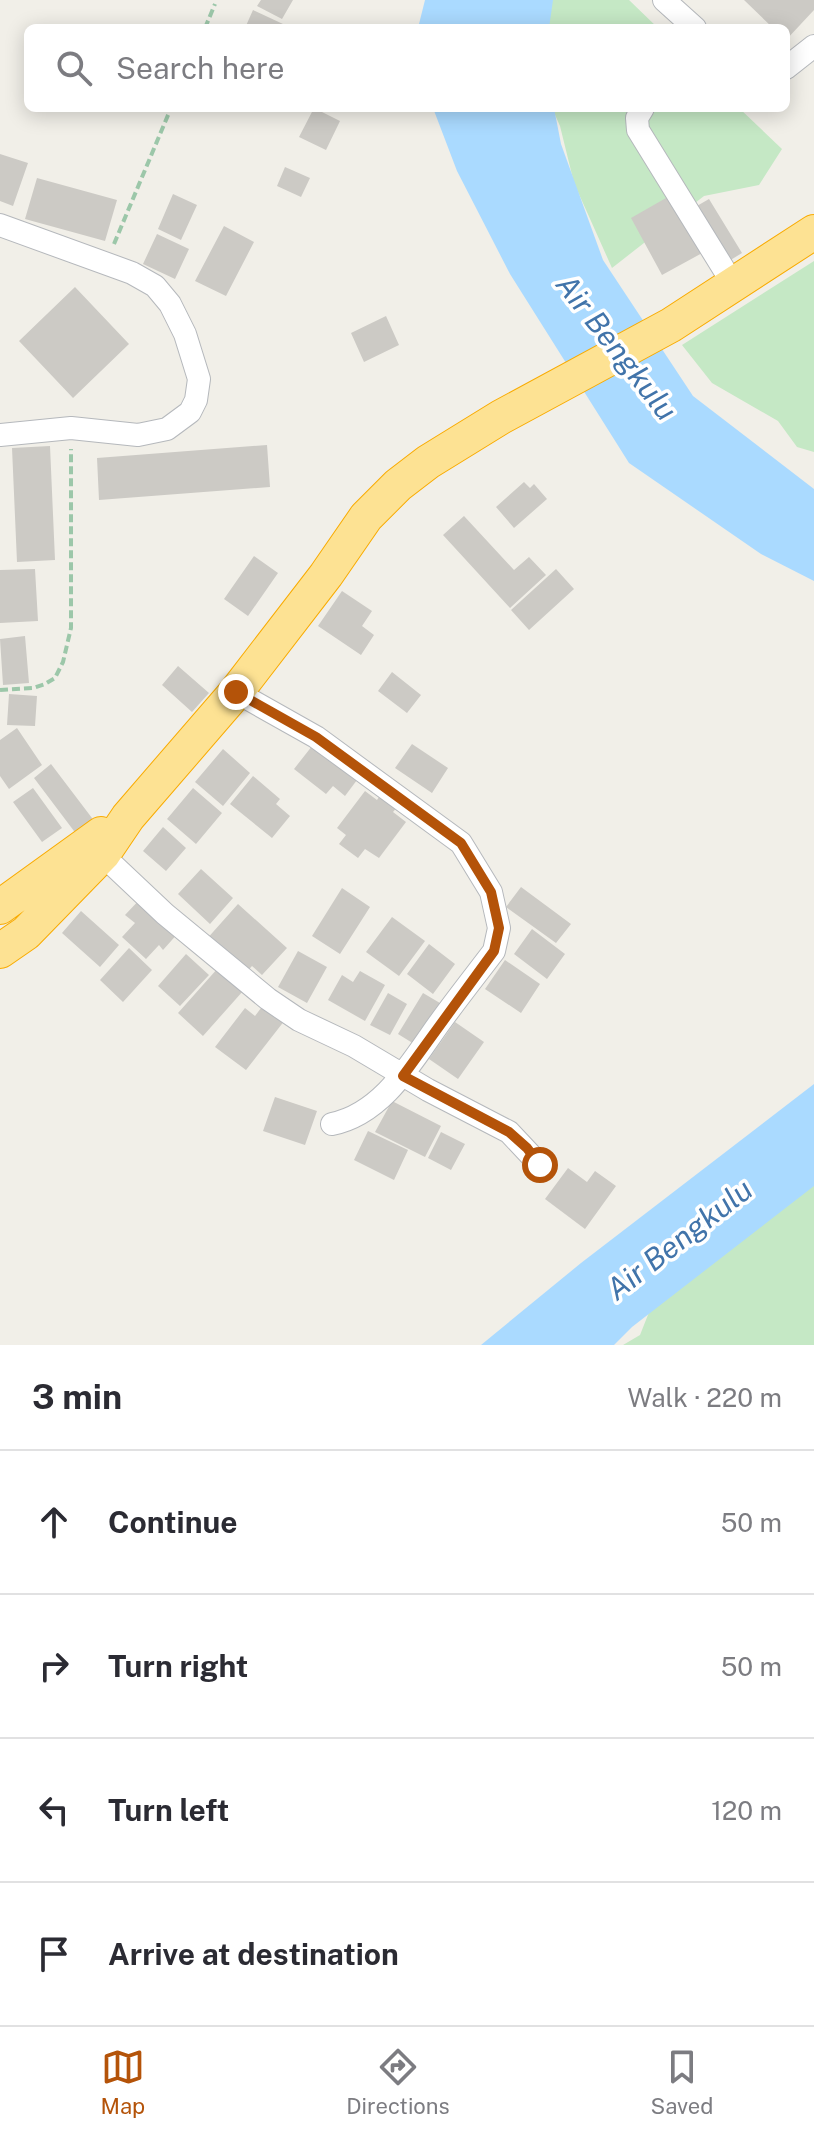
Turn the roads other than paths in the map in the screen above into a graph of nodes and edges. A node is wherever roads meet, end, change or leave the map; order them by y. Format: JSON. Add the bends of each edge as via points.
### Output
{"nodes":[{"id":1,"x":664,"y":0,"type":"edge"},
{"id":2,"x":691,"y":24,"type":"edge"},
{"id":3,"x":814,"y":46,"type":"edge"},
{"id":4,"x":790,"y":65,"type":"edge"},
{"id":5,"x":641,"y":112,"type":"edge"},
{"id":6,"x":0,"y":225,"type":"edge"},
{"id":7,"x":814,"y":232,"type":"edge"},
{"id":8,"x":733,"y":284,"type":"junction"},
{"id":9,"x":0,"y":435,"type":"edge"},
{"id":10,"x":236,"y":692,"type":"junction"},
{"id":11,"x":95,"y":849,"type":"junction"},
{"id":12,"x":0,"y":907,"type":"edge"},
{"id":13,"x":0,"y":951,"type":"edge"},
{"id":14,"x":403,"y":1076,"type":"junction"},
{"id":15,"x":332,"y":1124,"type":"dead end"},
{"id":16,"x":540,"y":1165,"type":"dead end"}],
"edges":[{"from":1,"to":2,"type":"street"},
{"from":3,"to":4,"type":"street"},
{"from":5,"to":8,"type":"street","via":[[638,130]]},
{"from":6,"to":9,"type":"street","via":[[155,286],[185,334],[199,379],[190,412],[167,429],[138,435],[71,428]]},
{"from":7,"to":8,"type":"highway"},
{"from":8,"to":10,"type":"highway","via":[[671,325],[501,417],[398,485],[366,517]]},
{"from":10,"to":11,"type":"highway"},
{"from":10,"to":14,"type":"street","via":[[316,737],[461,843],[491,892],[499,928],[494,951]]},
{"from":11,"to":12,"type":"highway"},
{"from":11,"to":13,"type":"highway","via":[[26,933]]},
{"from":11,"to":14,"type":"street","via":[[268,999]]},
{"from":14,"to":15,"type":"street","via":[[358,1114]]},
{"from":14,"to":16,"type":"street","via":[[509,1132]]}]}
